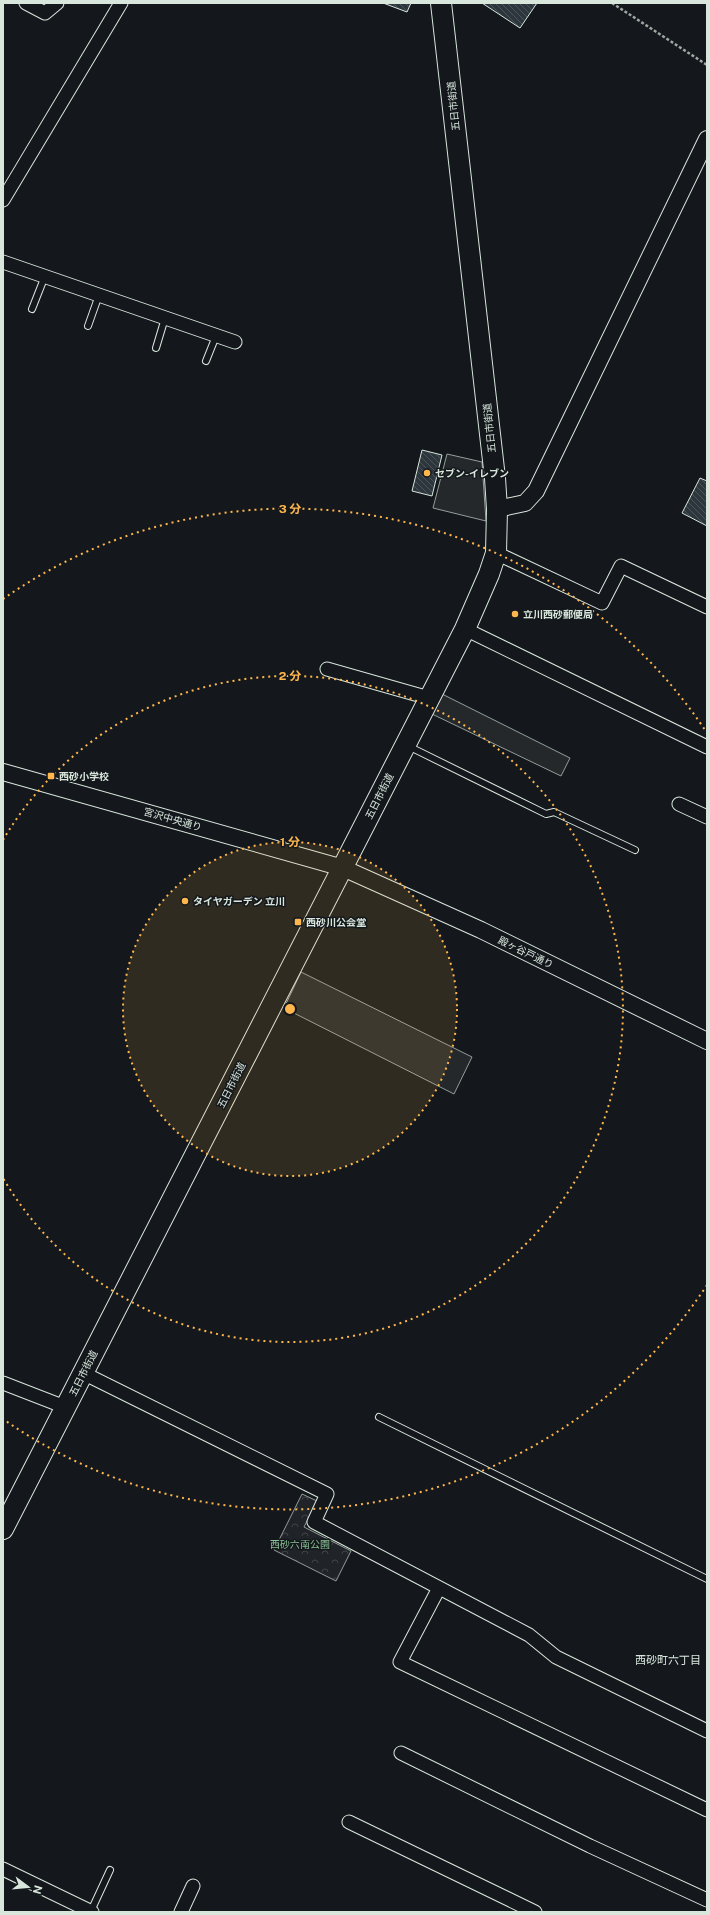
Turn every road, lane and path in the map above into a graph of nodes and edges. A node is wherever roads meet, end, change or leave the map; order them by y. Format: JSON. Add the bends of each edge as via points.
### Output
{"nodes":[{"id":1,"x":26,"y":3,"type":"edge"},
{"id":2,"x":57,"y":3,"type":"edge"},
{"id":3,"x":121,"y":3,"type":"edge"},
{"id":4,"x":441,"y":3,"type":"edge"},
{"id":5,"x":612,"y":3,"type":"edge"},
{"id":6,"x":707,"y":65,"type":"edge"},
{"id":7,"x":707,"y":139,"type":"edge"},
{"id":8,"x":3,"y":200,"type":"edge"},
{"id":9,"x":3,"y":262,"type":"edge"},
{"id":10,"x":45,"y":276,"type":"junction"},
{"id":11,"x":99,"y":295,"type":"junction"},
{"id":12,"x":32,"y":309,"type":"dead end"},
{"id":13,"x":165,"y":318,"type":"junction"},
{"id":14,"x":88,"y":326,"type":"dead end"},
{"id":15,"x":216,"y":336,"type":"junction"},
{"id":16,"x":235,"y":342,"type":"dead end"},
{"id":17,"x":156,"y":348,"type":"dead end"},
{"id":18,"x":206,"y":360,"type":"dead end"},
{"id":19,"x":497,"y":509,"type":"junction"},
{"id":20,"x":496,"y":553,"type":"junction"},
{"id":21,"x":707,"y":607,"type":"edge"},
{"id":22,"x":465,"y":629,"type":"junction"},
{"id":23,"x":327,"y":669,"type":"dead end"},
{"id":24,"x":429,"y":698,"type":"junction"},
{"id":25,"x":405,"y":744,"type":"junction"},
{"id":26,"x":707,"y":747,"type":"edge"},
{"id":27,"x":3,"y":772,"type":"edge"},
{"id":28,"x":679,"y":804,"type":"dead end"},
{"id":29,"x":707,"y":817,"type":"edge"},
{"id":30,"x":635,"y":850,"type":"dead end"},
{"id":31,"x":343,"y":868,"type":"junction"},
{"id":32,"x":707,"y":1040,"type":"edge"},
{"id":33,"x":83,"y":1373,"type":"junction"},
{"id":34,"x":3,"y":1383,"type":"edge"},
{"id":35,"x":65,"y":1407,"type":"junction"},
{"id":36,"x":379,"y":1418,"type":"dead end"},
{"id":37,"x":3,"y":1529,"type":"edge"},
{"id":38,"x":707,"y":1579,"type":"edge"},
{"id":39,"x":439,"y":1588,"type":"junction"},
{"id":40,"x":707,"y":1731,"type":"edge"},
{"id":41,"x":401,"y":1753,"type":"dead end"},
{"id":42,"x":707,"y":1810,"type":"edge"},
{"id":43,"x":349,"y":1822,"type":"dead end"},
{"id":44,"x":3,"y":1869,"type":"edge"},
{"id":45,"x":110,"y":1870,"type":"dead end"},
{"id":46,"x":194,"y":1886,"type":"dead end"},
{"id":47,"x":707,"y":1900,"type":"edge"},
{"id":48,"x":92,"y":1912,"type":"edge"},
{"id":49,"x":181,"y":1912,"type":"edge"},
{"id":50,"x":535,"y":1912,"type":"edge"}],
"edges":[{"from":1,"to":2,"type":"street","via":[[45,13]]},
{"from":3,"to":8,"type":"street"},
{"from":4,"to":19,"type":"main road","name":"五日市街道"},
{"from":5,"to":6,"type":"path"},
{"from":7,"to":19,"type":"street","via":[[536,491],[525,503]]},
{"from":9,"to":10,"type":"street"},
{"from":10,"to":11,"type":"street"},
{"from":10,"to":12,"type":"lane"},
{"from":11,"to":13,"type":"street"},
{"from":11,"to":14,"type":"lane"},
{"from":13,"to":15,"type":"street"},
{"from":13,"to":17,"type":"lane"},
{"from":15,"to":16,"type":"street"},
{"from":15,"to":18,"type":"lane"},
{"from":19,"to":20,"type":"main road","name":"五日市街道"},
{"from":20,"to":21,"type":"street","via":[[602,603],[621,566]]},
{"from":20,"to":22,"type":"main road","name":"五日市街道"},
{"from":22,"to":24,"type":"main road","name":"五日市街道"},
{"from":22,"to":26,"type":"street"},
{"from":23,"to":24,"type":"street"},
{"from":24,"to":25,"type":"main road","name":"五日市街道"},
{"from":25,"to":30,"type":"lane","via":[[546,814],[554,812]]},
{"from":25,"to":31,"type":"main road","name":"五日市街道"},
{"from":27,"to":31,"type":"street","name":"宮沢中央通り"},
{"from":28,"to":29,"type":"street"},
{"from":31,"to":32,"type":"street","name":"殿ヶ谷戸通り","via":[[481,930]]},
{"from":31,"to":33,"type":"main road","name":"五日市街道"},
{"from":33,"to":35,"type":"main road","name":"五日市街道"},
{"from":33,"to":39,"type":"street","via":[[327,1494],[314,1522]]},
{"from":34,"to":35,"type":"street"},
{"from":35,"to":37,"type":"main road","name":"五日市街道"},
{"from":36,"to":38,"type":"lane"},
{"from":39,"to":40,"type":"street","via":[[530,1635],[556,1657]]},
{"from":39,"to":42,"type":"street","via":[[400,1662]]},
{"from":41,"to":47,"type":"street"},
{"from":43,"to":50,"type":"street"},
{"from":44,"to":48,"type":"street"},
{"from":45,"to":48,"type":"lane"},
{"from":46,"to":49,"type":"street"}]}
